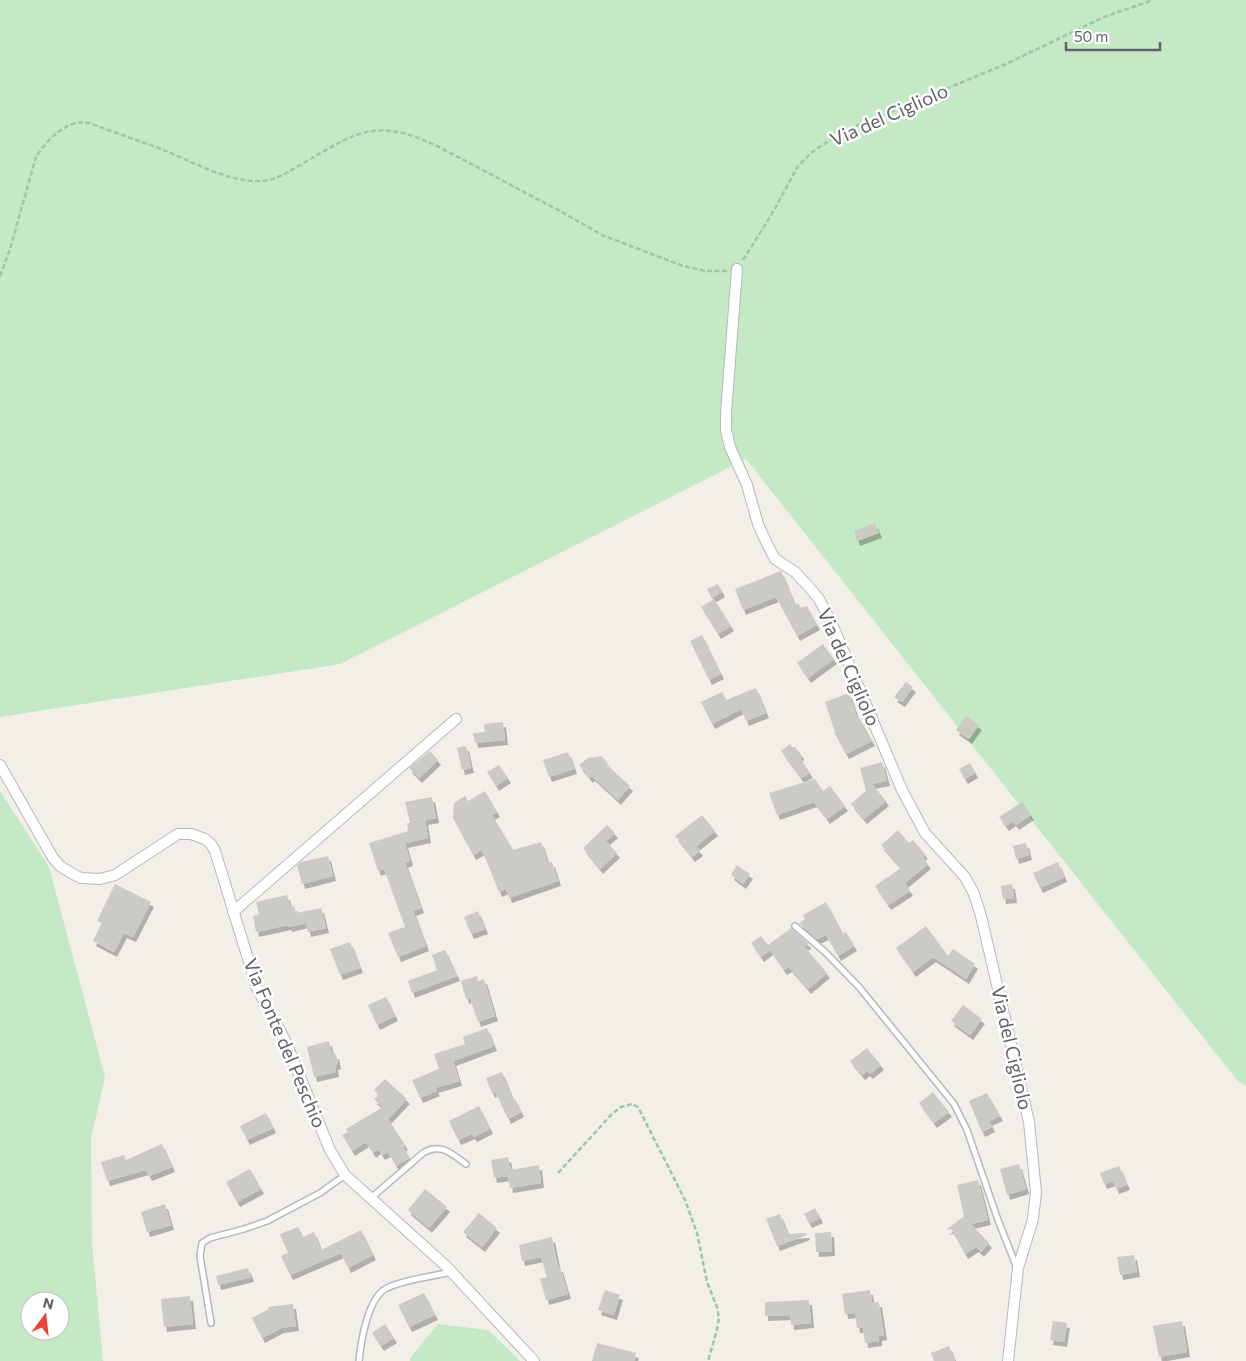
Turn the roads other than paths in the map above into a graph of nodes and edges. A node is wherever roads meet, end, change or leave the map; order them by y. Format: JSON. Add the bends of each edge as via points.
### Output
{"nodes":[{"id":1,"x":737,"y":269,"type":"road end"},
{"id":2,"x":456,"y":719,"type":"dead end"},
{"id":3,"x":0,"y":765,"type":"edge"},
{"id":4,"x":234,"y":912,"type":"junction"},
{"id":5,"x":795,"y":926,"type":"dead end"},
{"id":6,"x":466,"y":1164,"type":"dead end"},
{"id":7,"x":345,"y":1175,"type":"junction"},
{"id":8,"x":371,"y":1198,"type":"junction"},
{"id":9,"x":1018,"y":1268,"type":"junction"},
{"id":10,"x":451,"y":1272,"type":"junction"},
{"id":11,"x":212,"y":1323,"type":"dead end"},
{"id":12,"x":359,"y":1361,"type":"edge"},
{"id":13,"x":534,"y":1361,"type":"edge"},
{"id":14,"x":1008,"y":1361,"type":"edge"}],
"edges":[{"from":1,"to":9,"type":"street","name":"Via del Cigliolo","via":[[726,413],[732,456],[746,485],[758,524],[776,560],[799,575],[823,606],[906,798],[928,837],[965,877],[981,916],[1028,1114],[1033,1152],[1036,1204]]},
{"from":2,"to":4,"type":"street"},
{"from":3,"to":4,"type":"street","name":"Via Fonte del Peschio","via":[[50,852],[69,872],[86,878],[106,878],[175,836],[196,835],[214,848]]},
{"from":4,"to":7,"type":"street","name":"Via Fonte del Peschio","via":[[260,994],[285,1040],[330,1150]]},
{"from":5,"to":9,"type":"lane","via":[[859,987],[954,1104],[967,1130]]},
{"from":6,"to":8,"type":"lane","via":[[446,1150],[432,1148]]},
{"from":7,"to":8,"type":"street","name":"Via Fonte del Peschio"},
{"from":7,"to":11,"type":"lane","via":[[320,1193],[267,1221],[202,1243],[200,1256]]},
{"from":8,"to":10,"type":"street","name":"Via Fonte del Peschio"},
{"from":9,"to":14,"type":"street","name":"Via del Cigliolo"},
{"from":10,"to":12,"type":"lane","via":[[394,1285],[380,1293],[368,1317]]},
{"from":10,"to":13,"type":"street","name":"Via Fonte del Peschio"}]}
